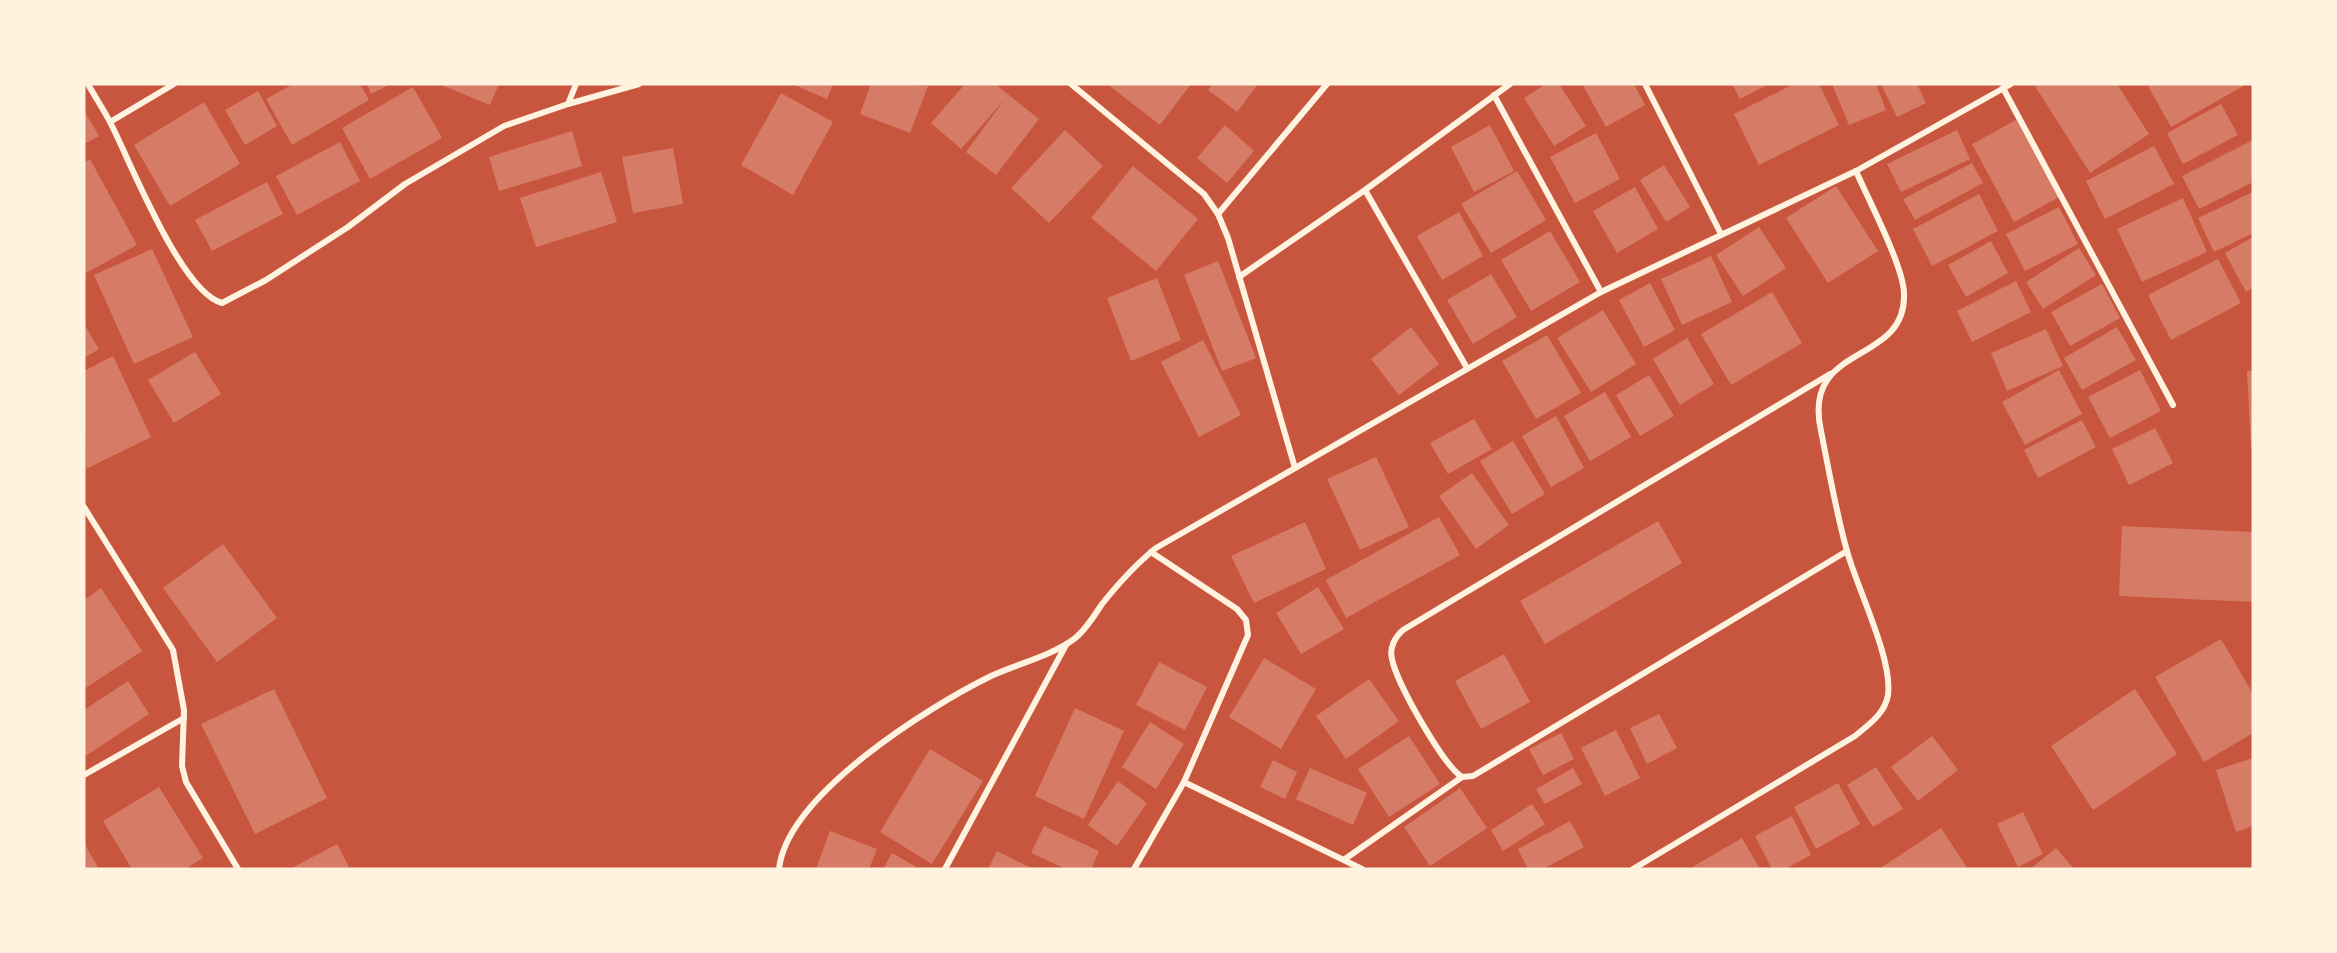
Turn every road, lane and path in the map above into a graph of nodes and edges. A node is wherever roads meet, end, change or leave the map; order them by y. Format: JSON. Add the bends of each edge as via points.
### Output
{"nodes":[{"id":1,"x":88,"y":84,"type":"edge"},
{"id":2,"x":174,"y":84,"type":"edge"},
{"id":3,"x":576,"y":84,"type":"edge"},
{"id":4,"x":639,"y":84,"type":"edge"},
{"id":5,"x":1071,"y":84,"type":"edge"},
{"id":6,"x":1327,"y":84,"type":"edge"},
{"id":7,"x":1510,"y":84,"type":"edge"},
{"id":8,"x":1645,"y":84,"type":"edge"},
{"id":9,"x":2011,"y":84,"type":"edge"},
{"id":10,"x":2004,"y":88,"type":"junction"},
{"id":11,"x":1494,"y":95,"type":"junction"},
{"id":12,"x":568,"y":104,"type":"junction"},
{"id":13,"x":110,"y":122,"type":"junction"},
{"id":14,"x":1856,"y":171,"type":"junction"},
{"id":15,"x":1365,"y":190,"type":"junction"},
{"id":16,"x":1218,"y":214,"type":"junction"},
{"id":17,"x":1721,"y":234,"type":"junction"},
{"id":18,"x":1239,"y":277,"type":"junction"},
{"id":19,"x":1601,"y":292,"type":"junction"},
{"id":20,"x":1467,"y":368,"type":"junction"},
{"id":21,"x":1830,"y":374,"type":"junction"},
{"id":22,"x":2173,"y":405,"type":"dead end"},
{"id":23,"x":1295,"y":468,"type":"junction"},
{"id":24,"x":84,"y":507,"type":"edge"},
{"id":25,"x":1847,"y":551,"type":"junction"},
{"id":26,"x":1151,"y":552,"type":"junction"},
{"id":27,"x":1067,"y":643,"type":"junction"},
{"id":28,"x":184,"y":718,"type":"junction"},
{"id":29,"x":84,"y":775,"type":"edge"},
{"id":30,"x":1462,"y":777,"type":"junction"},
{"id":31,"x":1184,"y":782,"type":"junction"},
{"id":32,"x":1345,"y":859,"type":"junction"},
{"id":33,"x":238,"y":869,"type":"edge"},
{"id":34,"x":779,"y":869,"type":"edge"},
{"id":35,"x":945,"y":869,"type":"edge"},
{"id":36,"x":1134,"y":869,"type":"edge"},
{"id":37,"x":1362,"y":869,"type":"edge"},
{"id":38,"x":1633,"y":869,"type":"edge"}],
"edges":[{"from":1,"to":13,"type":"street"},
{"from":2,"to":13,"type":"street"},
{"from":3,"to":12,"type":"street"},
{"from":4,"to":12,"type":"street"},
{"from":5,"to":16,"type":"street","via":[[1204,194]]},
{"from":6,"to":16,"type":"street"},
{"from":7,"to":11,"type":"street"},
{"from":8,"to":17,"type":"street"},
{"from":9,"to":10,"type":"street"},
{"from":10,"to":14,"type":"street"},
{"from":10,"to":22,"type":"street"},
{"from":11,"to":15,"type":"street"},
{"from":11,"to":19,"type":"street"},
{"from":12,"to":13,"type":"street","via":[[504,126],[405,184],[348,227],[245,293],[222,303],[212,300],[190,277]]},
{"from":14,"to":17,"type":"street"},
{"from":14,"to":21,"type":"street","via":[[1900,276],[1903,305],[1896,324],[1883,339]]},
{"from":15,"to":18,"type":"street"},
{"from":15,"to":20,"type":"street"},
{"from":16,"to":18,"type":"street"},
{"from":17,"to":19,"type":"street"},
{"from":18,"to":23,"type":"street"},
{"from":19,"to":20,"type":"street"},
{"from":20,"to":23,"type":"street"},
{"from":21,"to":25,"type":"street","via":[[1821,388],[1817,412]]},
{"from":21,"to":30,"type":"street","via":[[1408,627],[1394,641],[1392,660],[1425,730]]},
{"from":23,"to":26,"type":"street"},
{"from":24,"to":28,"type":"street","via":[[173,650]]},
{"from":25,"to":30,"type":"street","via":[[1497,759],[1479,774]]},
{"from":25,"to":38,"type":"street","via":[[1883,657],[1888,694],[1882,711],[1855,736]]},
{"from":26,"to":27,"type":"street"},
{"from":26,"to":31,"type":"street","via":[[1237,609],[1248,630]]},
{"from":27,"to":34,"type":"street","via":[[963,690],[876,748],[792,828]]},
{"from":27,"to":35,"type":"street"},
{"from":28,"to":29,"type":"street"},
{"from":28,"to":33,"type":"street","via":[[182,766],[186,782]]},
{"from":30,"to":32,"type":"street"},
{"from":31,"to":32,"type":"street"},
{"from":31,"to":36,"type":"street"},
{"from":32,"to":37,"type":"street"}]}
